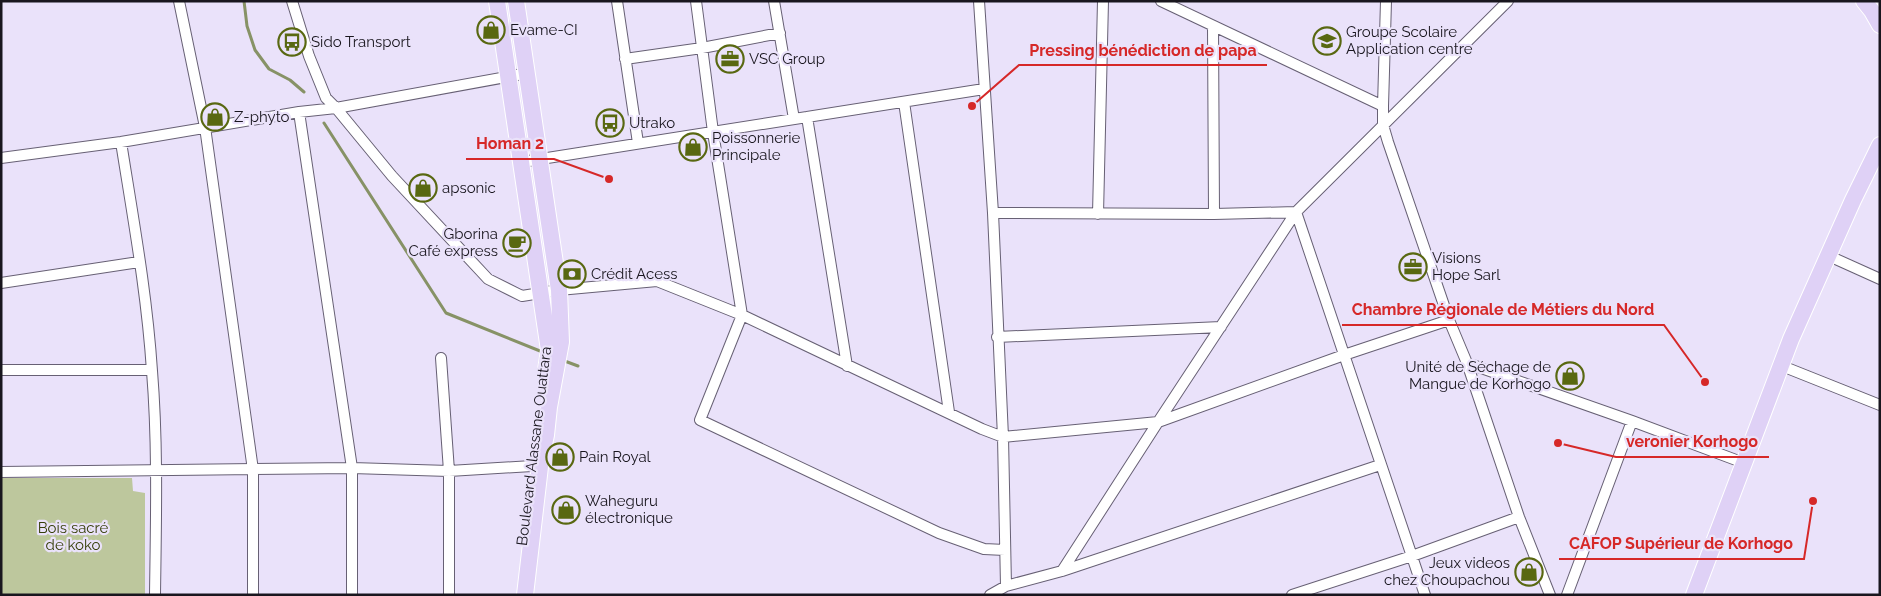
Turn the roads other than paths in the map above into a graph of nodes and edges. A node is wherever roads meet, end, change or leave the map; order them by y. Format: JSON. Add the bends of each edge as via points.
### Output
{"nodes":[{"id":1,"x":179,"y":1,"type":"edge"},
{"id":2,"x":292,"y":1,"type":"edge"},
{"id":3,"x":497,"y":1,"type":"edge"},
{"id":4,"x":516,"y":1,"type":"edge"},
{"id":5,"x":617,"y":1,"type":"edge"},
{"id":6,"x":696,"y":1,"type":"edge"},
{"id":7,"x":774,"y":1,"type":"edge"},
{"id":8,"x":979,"y":1,"type":"edge"},
{"id":9,"x":1103,"y":1,"type":"edge"},
{"id":10,"x":1161,"y":1,"type":"edge"},
{"id":11,"x":1386,"y":1,"type":"edge"},
{"id":12,"x":1508,"y":1,"type":"edge"},
{"id":13,"x":1864,"y":1,"type":"edge"},
{"id":14,"x":1880,"y":25,"type":"edge"},
{"id":15,"x":1213,"y":26,"type":"junction"},
{"id":16,"x":780,"y":33,"type":"junction"},
{"id":17,"x":702,"y":48,"type":"junction"},
{"id":18,"x":625,"y":59,"type":"junction"},
{"id":19,"x":528,"y":73,"type":"junction"},
{"id":20,"x":508,"y":76,"type":"junction"},
{"id":21,"x":984,"y":89,"type":"junction"},
{"id":22,"x":904,"y":102,"type":"junction"},
{"id":23,"x":1383,"y":106,"type":"junction"},
{"id":24,"x":336,"y":108,"type":"junction"},
{"id":25,"x":299,"y":112,"type":"junction"},
{"id":26,"x":807,"y":117,"type":"junction"},
{"id":27,"x":794,"y":119,"type":"junction"},
{"id":28,"x":1383,"y":125,"type":"junction"},
{"id":29,"x":205,"y":127,"type":"junction"},
{"id":30,"x":712,"y":132,"type":"junction"},
{"id":31,"x":122,"y":142,"type":"junction"},
{"id":32,"x":638,"y":144,"type":"junction"},
{"id":33,"x":1880,"y":145,"type":"edge"},
{"id":34,"x":1,"y":158,"type":"edge"},
{"id":35,"x":541,"y":159,"type":"junction"},
{"id":36,"x":522,"y":162,"type":"junction"},
{"id":37,"x":1296,"y":212,"type":"junction"},
{"id":38,"x":993,"y":214,"type":"junction"},
{"id":39,"x":1098,"y":214,"type":"junction"},
{"id":40,"x":1214,"y":214,"type":"junction"},
{"id":41,"x":1829,"y":256,"type":"junction"},
{"id":42,"x":139,"y":262,"type":"junction"},
{"id":43,"x":1880,"y":279,"type":"edge"},
{"id":44,"x":1,"y":283,"type":"edge"},
{"id":45,"x":559,"y":290,"type":"junction"},
{"id":46,"x":541,"y":294,"type":"junction"},
{"id":47,"x":742,"y":316,"type":"junction"},
{"id":48,"x":1449,"y":320,"type":"junction"},
{"id":49,"x":1221,"y":327,"type":"junction"},
{"id":50,"x":997,"y":336,"type":"junction"},
{"id":51,"x":1344,"y":355,"type":"junction"},
{"id":52,"x":441,"y":358,"type":"dead end"},
{"id":53,"x":552,"y":361,"type":"junction"},
{"id":54,"x":1467,"y":363,"type":"junction"},
{"id":55,"x":847,"y":366,"type":"junction"},
{"id":56,"x":1782,"y":366,"type":"junction"},
{"id":57,"x":1,"y":370,"type":"edge"},
{"id":58,"x":152,"y":370,"type":"junction"},
{"id":59,"x":1880,"y":405,"type":"edge"},
{"id":60,"x":949,"y":412,"type":"junction"},
{"id":61,"x":1632,"y":421,"type":"junction"},
{"id":62,"x":1158,"y":422,"type":"junction"},
{"id":63,"x":1003,"y":437,"type":"junction"},
{"id":64,"x":537,"y":462,"type":"junction"},
{"id":65,"x":1744,"y":463,"type":"junction"},
{"id":66,"x":1380,"y":465,"type":"junction"},
{"id":67,"x":352,"y":468,"type":"junction"},
{"id":68,"x":156,"y":470,"type":"junction"},
{"id":69,"x":253,"y":470,"type":"junction"},
{"id":70,"x":449,"y":470,"type":"junction"},
{"id":71,"x":1,"y":472,"type":"edge"},
{"id":72,"x":1519,"y":518,"type":"junction"},
{"id":73,"x":1005,"y":550,"type":"junction"},
{"id":74,"x":1412,"y":556,"type":"junction"},
{"id":75,"x":1062,"y":571,"type":"junction"},
{"id":76,"x":1006,"y":586,"type":"junction"},
{"id":77,"x":155,"y":595,"type":"edge"},
{"id":78,"x":254,"y":595,"type":"edge"},
{"id":79,"x":352,"y":595,"type":"edge"},
{"id":80,"x":449,"y":595,"type":"edge"},
{"id":81,"x":516,"y":595,"type":"edge"},
{"id":82,"x":525,"y":595,"type":"edge"},
{"id":83,"x":990,"y":595,"type":"edge"},
{"id":84,"x":1292,"y":595,"type":"edge"},
{"id":85,"x":1425,"y":595,"type":"edge"},
{"id":86,"x":1550,"y":595,"type":"edge"},
{"id":87,"x":1567,"y":595,"type":"edge"},
{"id":88,"x":1694,"y":595,"type":"edge"}],
"edges":[{"from":1,"to":29,"type":"street"},
{"from":2,"to":24,"type":"street","via":[[326,98]]},
{"from":3,"to":20,"type":"main road","name":"Boulevard Alassane Ouattara"},
{"from":4,"to":19,"type":"main road","name":"Boulevard Alassane Ouattara"},
{"from":5,"to":18,"type":"street"},
{"from":6,"to":17,"type":"street"},
{"from":7,"to":16,"type":"street"},
{"from":8,"to":21,"type":"street"},
{"from":9,"to":39,"type":"street"},
{"from":10,"to":15,"type":"street"},
{"from":11,"to":23,"type":"street"},
{"from":12,"to":28,"type":"street"},
{"from":13,"to":14,"type":"main road"},
{"from":15,"to":23,"type":"street"},
{"from":15,"to":40,"type":"street"},
{"from":16,"to":17,"type":"street"},
{"from":16,"to":27,"type":"street"},
{"from":17,"to":18,"type":"street"},
{"from":17,"to":30,"type":"street"},
{"from":18,"to":32,"type":"street"},
{"from":19,"to":20,"type":"street"},
{"from":19,"to":35,"type":"main road","name":"Boulevard Alassane Ouattara"},
{"from":20,"to":24,"type":"street"},
{"from":20,"to":36,"type":"main road","name":"Boulevard Alassane Ouattara"},
{"from":21,"to":22,"type":"street"},
{"from":21,"to":38,"type":"street"},
{"from":22,"to":26,"type":"street"},
{"from":22,"to":60,"type":"street"},
{"from":23,"to":28,"type":"street"},
{"from":24,"to":25,"type":"street"},
{"from":24,"to":46,"type":"street","via":[[392,176],[488,279],[522,296]]},
{"from":25,"to":29,"type":"street"},
{"from":25,"to":67,"type":"street"},
{"from":26,"to":27,"type":"street"},
{"from":26,"to":55,"type":"street"},
{"from":27,"to":30,"type":"street"},
{"from":28,"to":37,"type":"street"},
{"from":28,"to":48,"type":"street"},
{"from":29,"to":31,"type":"street"},
{"from":29,"to":69,"type":"street"},
{"from":30,"to":32,"type":"street"},
{"from":30,"to":47,"type":"street"},
{"from":31,"to":34,"type":"street"},
{"from":31,"to":42,"type":"street"},
{"from":32,"to":35,"type":"street"},
{"from":33,"to":41,"type":"main road"},
{"from":35,"to":36,"type":"street"},
{"from":35,"to":45,"type":"main road","name":"Boulevard Alassane Ouattara"},
{"from":36,"to":46,"type":"main road","name":"Boulevard Alassane Ouattara"},
{"from":37,"to":40,"type":"street"},
{"from":37,"to":49,"type":"street"},
{"from":37,"to":51,"type":"street"},
{"from":38,"to":39,"type":"street"},
{"from":38,"to":50,"type":"street"},
{"from":39,"to":40,"type":"street"},
{"from":41,"to":43,"type":"street"},
{"from":41,"to":56,"type":"main road"},
{"from":42,"to":44,"type":"street"},
{"from":42,"to":58,"type":"street"},
{"from":45,"to":46,"type":"street"},
{"from":45,"to":47,"type":"street","via":[[657,282]]},
{"from":45,"to":53,"type":"main road","name":"Boulevard Alassane Ouattara","via":[[561,342]]},
{"from":46,"to":53,"type":"main road","name":"Boulevard Alassane Ouattara"},
{"from":47,"to":55,"type":"street"},
{"from":47,"to":73,"type":"street","via":[[700,420],[939,532],[984,549]]},
{"from":48,"to":51,"type":"street"},
{"from":48,"to":54,"type":"street"},
{"from":49,"to":50,"type":"street"},
{"from":49,"to":62,"type":"street"},
{"from":50,"to":63,"type":"street"},
{"from":51,"to":62,"type":"street"},
{"from":51,"to":66,"type":"street"},
{"from":52,"to":70,"type":"street"},
{"from":53,"to":64,"type":"main road","name":"Boulevard Alassane Ouattara"},
{"from":54,"to":61,"type":"street"},
{"from":54,"to":72,"type":"street"},
{"from":55,"to":60,"type":"street"},
{"from":56,"to":59,"type":"street"},
{"from":56,"to":65,"type":"main road"},
{"from":57,"to":58,"type":"street"},
{"from":58,"to":68,"type":"street"},
{"from":60,"to":63,"type":"street"},
{"from":61,"to":65,"type":"street"},
{"from":61,"to":87,"type":"street"},
{"from":62,"to":63,"type":"street"},
{"from":62,"to":75,"type":"street"},
{"from":63,"to":73,"type":"street"},
{"from":64,"to":70,"type":"street"},
{"from":64,"to":81,"type":"main road","name":"Boulevard Alassane Ouattara","via":[[527,492]]},
{"from":64,"to":82,"type":"main road","name":"Boulevard Alassane Ouattara"},
{"from":65,"to":88,"type":"main road"},
{"from":66,"to":74,"type":"street"},
{"from":66,"to":75,"type":"street"},
{"from":67,"to":69,"type":"street"},
{"from":67,"to":70,"type":"street"},
{"from":67,"to":79,"type":"street"},
{"from":68,"to":69,"type":"street"},
{"from":68,"to":71,"type":"street"},
{"from":68,"to":77,"type":"street"},
{"from":69,"to":78,"type":"street"},
{"from":70,"to":80,"type":"street"},
{"from":72,"to":74,"type":"street"},
{"from":72,"to":86,"type":"street"},
{"from":73,"to":76,"type":"street"},
{"from":74,"to":84,"type":"street"},
{"from":74,"to":85,"type":"street"},
{"from":75,"to":76,"type":"street"},
{"from":76,"to":83,"type":"street"}]}
